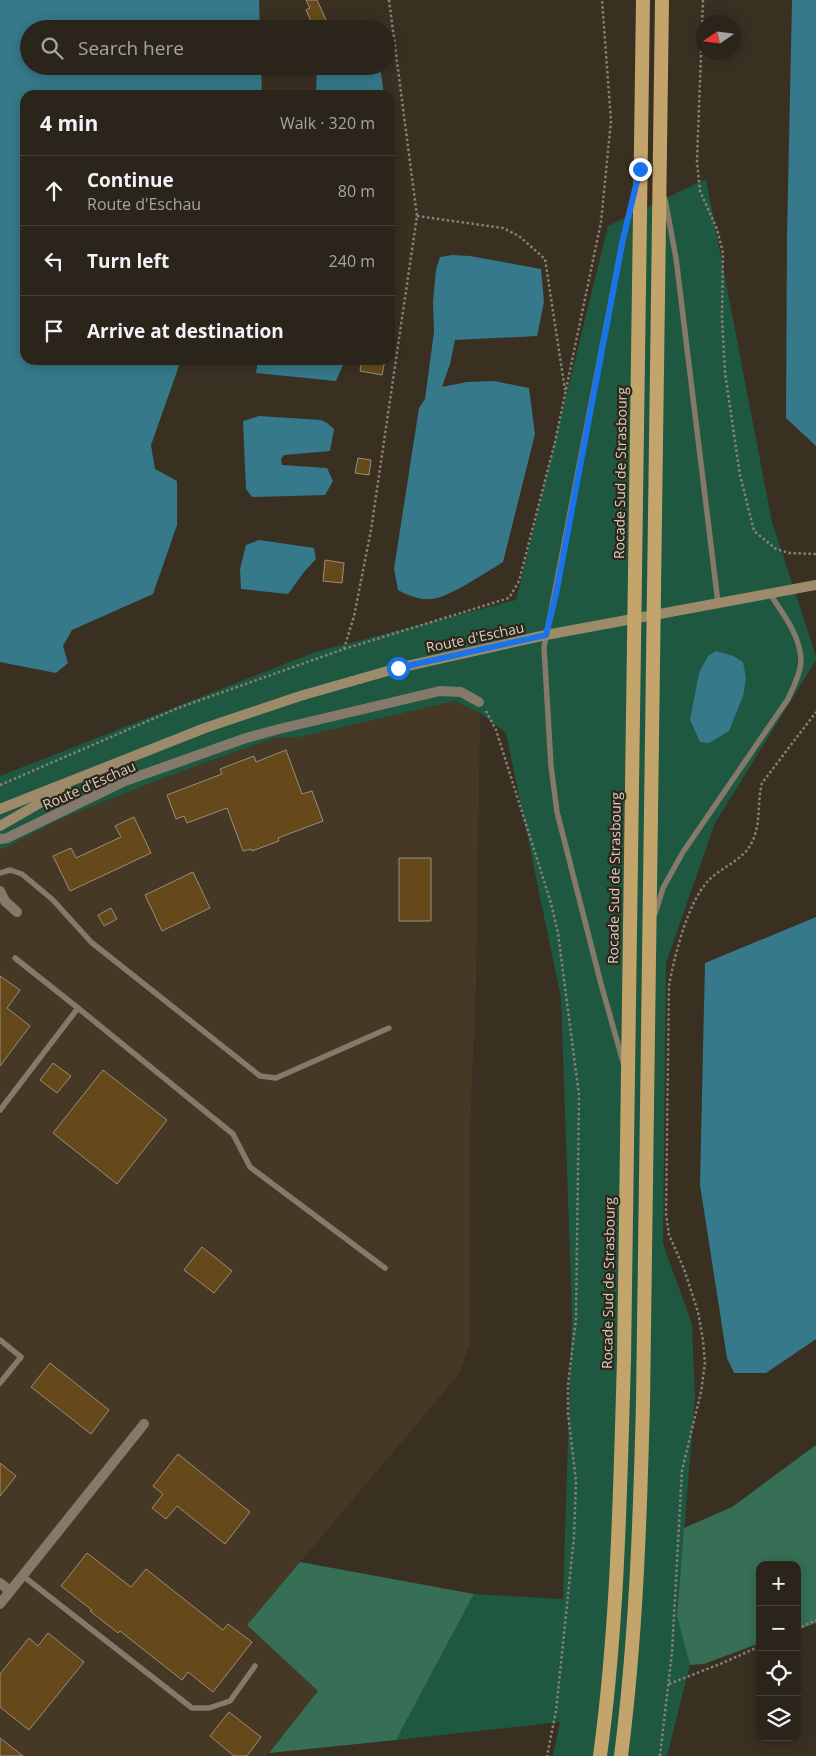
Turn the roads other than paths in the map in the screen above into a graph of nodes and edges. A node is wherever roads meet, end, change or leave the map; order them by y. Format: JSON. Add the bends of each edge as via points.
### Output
{"nodes":[{"id":1,"x":643,"y":0,"type":"edge"},
{"id":2,"x":662,"y":0,"type":"edge"},
{"id":3,"x":640,"y":169,"type":"junction"},
{"id":4,"x":660,"y":174,"type":"junction"},
{"id":5,"x":816,"y":585,"type":"edge"},
{"id":6,"x":770,"y":594,"type":"junction"},
{"id":7,"x":718,"y":603,"type":"junction"},
{"id":8,"x":546,"y":635,"type":"junction"},
{"id":9,"x":479,"y":702,"type":"road end"},
{"id":10,"x":94,"y":772,"type":"junction"},
{"id":11,"x":0,"y":809,"type":"edge"},
{"id":12,"x":0,"y":826,"type":"edge"},
{"id":13,"x":0,"y":839,"type":"edge"},
{"id":14,"x":0,"y":873,"type":"edge"},
{"id":15,"x":0,"y":891,"type":"edge"},
{"id":16,"x":17,"y":912,"type":"dead end"},
{"id":17,"x":649,"y":951,"type":"junction"},
{"id":18,"x":15,"y":958,"type":"dead end"},
{"id":19,"x":78,"y":1008,"type":"junction"},
{"id":20,"x":390,"y":1028,"type":"dead end"},
{"id":21,"x":627,"y":1076,"type":"junction"},
{"id":22,"x":0,"y":1110,"type":"edge"},
{"id":23,"x":385,"y":1268,"type":"dead end"},
{"id":24,"x":0,"y":1340,"type":"edge"},
{"id":25,"x":0,"y":1383,"type":"edge"},
{"id":26,"x":144,"y":1424,"type":"dead end"},
{"id":27,"x":23,"y":1576,"type":"junction"},
{"id":28,"x":0,"y":1583,"type":"edge"},
{"id":29,"x":10,"y":1591,"type":"junction"},
{"id":30,"x":0,"y":1604,"type":"edge"},
{"id":31,"x":255,"y":1666,"type":"dead end"},
{"id":32,"x":600,"y":1756,"type":"edge"},
{"id":33,"x":621,"y":1756,"type":"edge"}],
"edges":[{"from":1,"to":3,"type":"highway","name":"Rocade Sud de Strasbourg"},
{"from":2,"to":4,"type":"highway"},
{"from":3,"to":8,"type":"lane","via":[[623,239]]},
{"from":3,"to":21,"type":"highway","name":"Rocade Sud de Strasbourg"},
{"from":4,"to":7,"type":"lane","via":[[676,258]]},
{"from":4,"to":17,"type":"highway"},
{"from":5,"to":6,"type":"main road","name":"Route d'Eschau"},
{"from":6,"to":7,"type":"main road","name":"Route d'Eschau"},
{"from":6,"to":17,"type":"lane","via":[[799,644],[801,663],[796,680],[788,699],[683,852],[656,909]]},
{"from":7,"to":8,"type":"main road","name":"Route d'Eschau"},
{"from":8,"to":10,"type":"main road","name":"Route d'Eschau","via":[[398,668],[300,696],[206,728]]},
{"from":8,"to":21,"type":"lane","via":[[551,766],[557,812]]},
{"from":9,"to":13,"type":"street","name":"Route d'Eschau","via":[[461,692],[440,691],[246,738],[126,781]]},
{"from":10,"to":11,"type":"main road","name":"Route d'Eschau"},
{"from":10,"to":12,"type":"main road","name":"Route d'Eschau"},
{"from":14,"to":20,"type":"lane","via":[[10,870],[22,874],[53,900],[91,942],[260,1076],[276,1078]]},
{"from":15,"to":16,"type":"street"},
{"from":17,"to":33,"type":"highway","via":[[639,1557]]},
{"from":18,"to":19,"type":"lane"},
{"from":19,"to":22,"type":"lane"},
{"from":19,"to":23,"type":"lane","via":[[233,1134],[250,1167]]},
{"from":21,"to":32,"type":"highway","name":"Rocade Sud de Strasbourg","via":[[619,1552],[613,1644]]},
{"from":24,"to":25,"type":"lane","via":[[21,1357]]},
{"from":26,"to":27,"type":"street"},
{"from":27,"to":29,"type":"street"},
{"from":27,"to":31,"type":"lane","via":[[192,1708],[210,1708],[230,1702]]},
{"from":28,"to":29,"type":"street"},
{"from":29,"to":30,"type":"street"}]}
